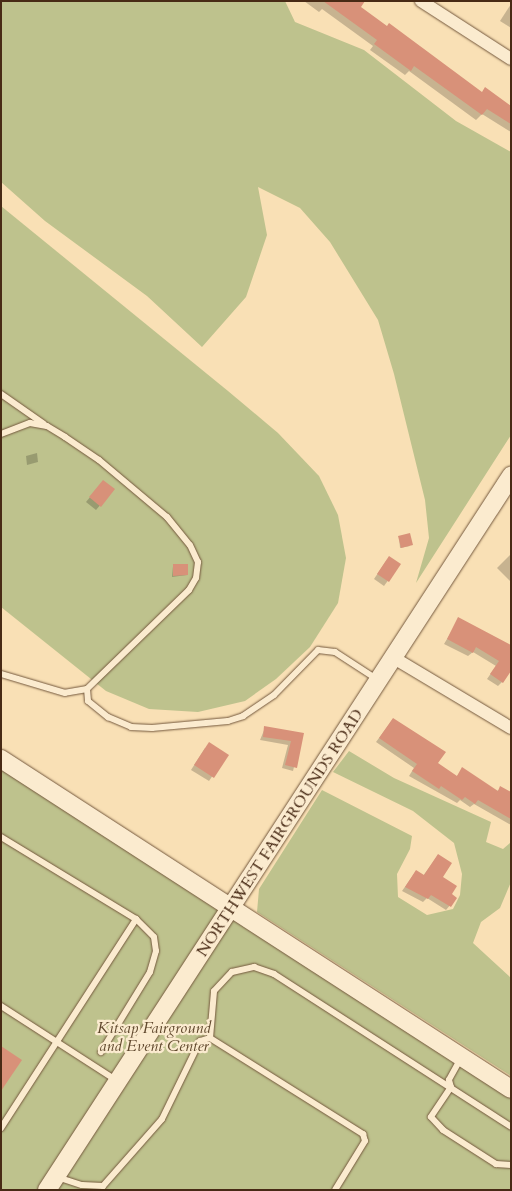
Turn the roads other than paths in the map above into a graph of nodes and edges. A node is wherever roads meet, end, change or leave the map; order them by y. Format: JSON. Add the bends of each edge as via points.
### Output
{"nodes":[{"id":1,"x":422,"y":2,"type":"edge"},
{"id":2,"x":511,"y":59,"type":"edge"},
{"id":3,"x":1,"y":394,"type":"edge"},
{"id":4,"x":47,"y":426,"type":"junction"},
{"id":5,"x":1,"y":434,"type":"edge"},
{"id":6,"x":511,"y":476,"type":"edge"},
{"id":7,"x":506,"y":495,"type":"edge"},
{"id":8,"x":394,"y":658,"type":"junction"},
{"id":9,"x":1,"y":674,"type":"edge"},
{"id":10,"x":379,"y":680,"type":"junction"},
{"id":11,"x":86,"y":689,"type":"junction"},
{"id":12,"x":511,"y":728,"type":"edge"},
{"id":13,"x":1,"y":759,"type":"edge"},
{"id":14,"x":1,"y":837,"type":"edge"},
{"id":15,"x":233,"y":907,"type":"junction"},
{"id":16,"x":136,"y":919,"type":"junction"},
{"id":17,"x":1,"y":1006,"type":"edge"},
{"id":18,"x":210,"y":1038,"type":"junction"},
{"id":19,"x":57,"y":1042,"type":"junction"},
{"id":20,"x":101,"y":1052,"type":"dead end"},
{"id":21,"x":461,"y":1057,"type":"junction"},
{"id":22,"x":118,"y":1082,"type":"junction"},
{"id":23,"x":451,"y":1087,"type":"junction"},
{"id":24,"x":511,"y":1089,"type":"edge"},
{"id":25,"x":511,"y":1126,"type":"edge"},
{"id":26,"x":1,"y":1128,"type":"edge"},
{"id":27,"x":511,"y":1165,"type":"edge"},
{"id":28,"x":51,"y":1183,"type":"edge"},
{"id":29,"x":335,"y":1190,"type":"edge"}],
"edges":[{"from":1,"to":2,"type":"street"},
{"from":3,"to":4,"type":"lane"},
{"from":4,"to":5,"type":"lane","via":[[30,423]]},
{"from":4,"to":11,"type":"lane","via":[[99,460],[167,517],[190,544],[198,562],[196,578],[189,590]]},
{"from":6,"to":7,"type":"main road","name":"NORTHWEST FAIRGROUNDS ROAD"},
{"from":7,"to":8,"type":"main road","name":"NORTHWEST FAIRGROUNDS ROAD"},
{"from":8,"to":10,"type":"main road","name":"NORTHWEST FAIRGROUNDS ROAD"},
{"from":8,"to":12,"type":"street"},
{"from":9,"to":11,"type":"lane","via":[[65,693]]},
{"from":10,"to":11,"type":"lane","via":[[335,652],[318,650],[274,695],[243,716],[228,721],[152,728],[132,727],[108,717],[88,701]]},
{"from":10,"to":15,"type":"main road","name":"NORTHWEST FAIRGROUNDS ROAD"},
{"from":13,"to":15,"type":"main road"},
{"from":14,"to":16,"type":"lane"},
{"from":15,"to":21,"type":"main road"},
{"from":15,"to":22,"type":"main road","name":"NORTHWEST FAIRGROUNDS ROAD"},
{"from":16,"to":19,"type":"lane"},
{"from":16,"to":20,"type":"lane","via":[[154,936],[156,951],[150,972]]},
{"from":17,"to":19,"type":"lane"},
{"from":18,"to":23,"type":"lane","via":[[214,991],[232,972],[254,967],[274,974]]},
{"from":18,"to":28,"type":"lane","via":[[200,1041],[162,1119],[103,1186]]},
{"from":18,"to":29,"type":"lane","via":[[364,1134],[365,1141]]},
{"from":19,"to":22,"type":"lane"},
{"from":19,"to":26,"type":"lane"},
{"from":21,"to":23,"type":"lane","via":[[449,1080]]},
{"from":21,"to":24,"type":"main road"},
{"from":22,"to":28,"type":"main road","name":"NORTHWEST FAIRGROUNDS ROAD"},
{"from":23,"to":25,"type":"lane"},
{"from":23,"to":27,"type":"lane","via":[[431,1117],[442,1130],[496,1164]]}]}
